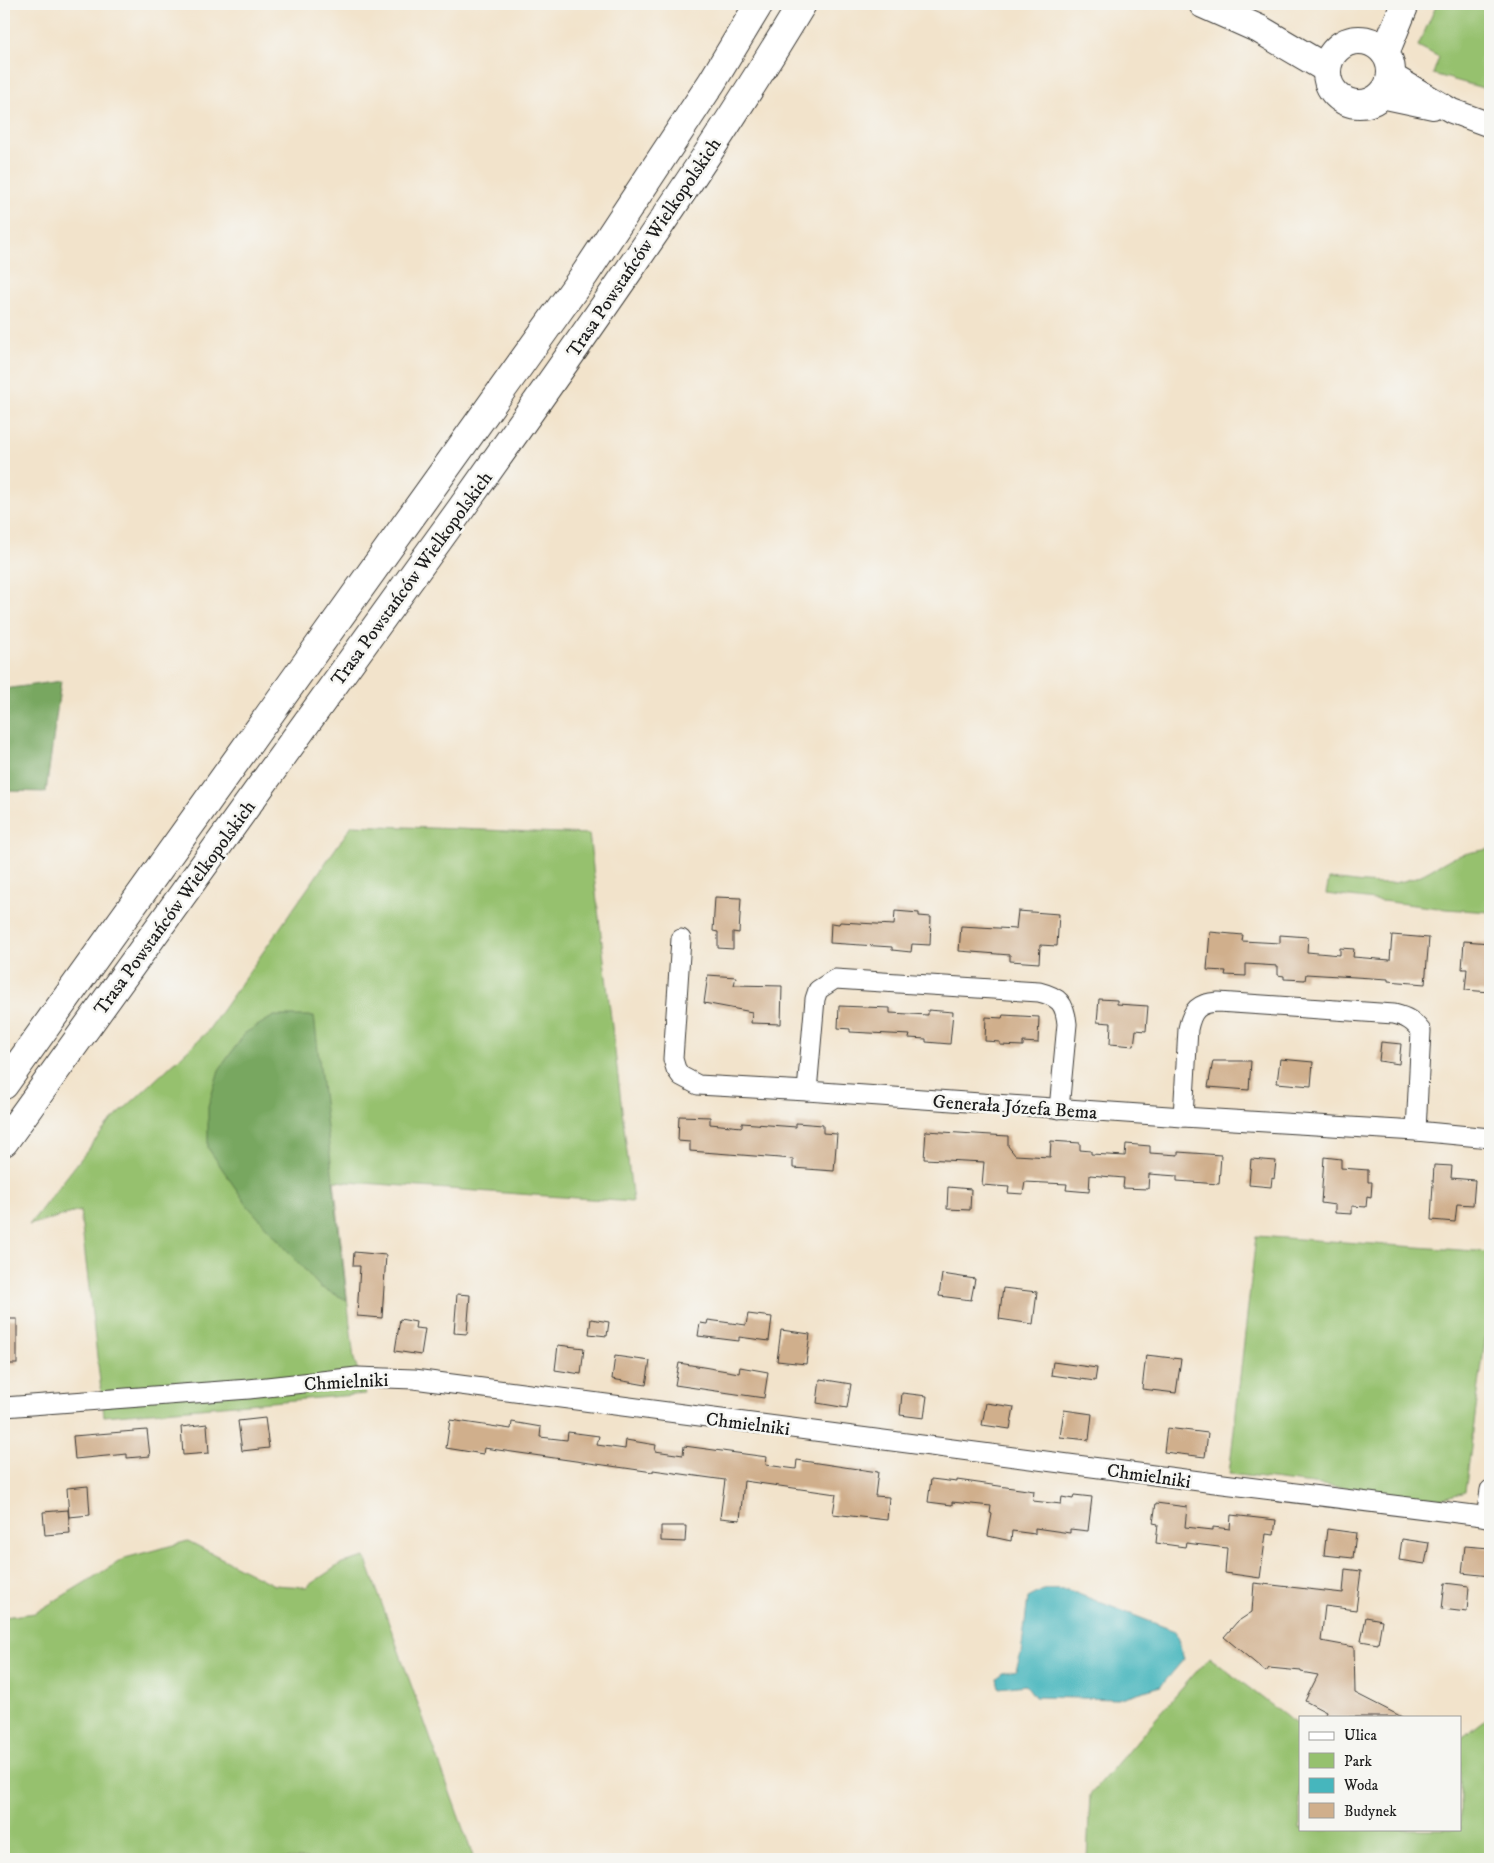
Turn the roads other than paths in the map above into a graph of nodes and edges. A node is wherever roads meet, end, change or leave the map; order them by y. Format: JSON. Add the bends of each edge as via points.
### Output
{"nodes":[{"id":1,"x":759,"y":4,"type":"edge"},
{"id":2,"x":802,"y":4,"type":"edge"},
{"id":3,"x":1203,"y":4,"type":"edge"},
{"id":4,"x":1394,"y":4,"type":"edge"},
{"id":5,"x":1405,"y":4,"type":"edge"},
{"id":6,"x":1259,"y":29,"type":"junction"},
{"id":7,"x":1373,"y":62,"type":"junction"},
{"id":8,"x":1326,"y":70,"type":"junction"},
{"id":9,"x":1490,"y":125,"type":"edge"},
{"id":10,"x":681,"y":939,"type":"dead end"},
{"id":11,"x":4,"y":1085,"type":"edge"},
{"id":12,"x":807,"y":1091,"type":"junction"},
{"id":13,"x":1059,"y":1109,"type":"junction"},
{"id":14,"x":1183,"y":1118,"type":"junction"},
{"id":15,"x":1416,"y":1131,"type":"junction"},
{"id":16,"x":1490,"y":1138,"type":"edge"},
{"id":17,"x":4,"y":1142,"type":"edge"},
{"id":18,"x":4,"y":1407,"type":"edge"},
{"id":19,"x":1490,"y":1490,"type":"edge"},
{"id":20,"x":1488,"y":1517,"type":"edge"}],
"edges":[{"from":1,"to":11,"type":"main road","name":"Trasa Powstańców Wielkopolskich","via":[[712,82],[579,282]]},
{"from":2,"to":17,"type":"main road","name":"Trasa Powstańców Wielkopolskich","via":[[689,182],[600,314]]},
{"from":3,"to":6,"type":"main road"},
{"from":4,"to":7,"type":"main road"},
{"from":5,"to":7,"type":"main road"},
{"from":6,"to":7,"type":"main road","via":[[1306,40]]},
{"from":6,"to":8,"type":"main road"},
{"from":7,"to":8,"type":"main road","via":[[1331,55]]},
{"from":7,"to":8,"type":"main road","via":[[1372,102],[1361,105],[1345,102],[1336,95],[1329,86]]},
{"from":7,"to":9,"type":"street","via":[[1452,111]]},
{"from":10,"to":12,"type":"street","name":"Generała Józefa Bema","via":[[673,1059],[681,1076],[698,1085]]},
{"from":12,"to":13,"type":"street","name":"Generała Józefa Bema"},
{"from":12,"to":13,"type":"street","via":[[815,999],[818,990],[835,979],[1039,992],[1060,1001],[1066,1012]]},
{"from":13,"to":14,"type":"street","name":"Generała Józefa Bema"},
{"from":14,"to":15,"type":"street","name":"Generała Józefa Bema"},
{"from":14,"to":15,"type":"street","via":[[1191,1015],[1206,1003],[1218,1002],[1406,1016],[1421,1031]]},
{"from":15,"to":16,"type":"street","name":"Generała Józefa Bema"},
{"from":18,"to":20,"type":"street","name":"Chmielniki","via":[[249,1389],[357,1377],[414,1379]]},
{"from":19,"to":20,"type":"street"}]}
